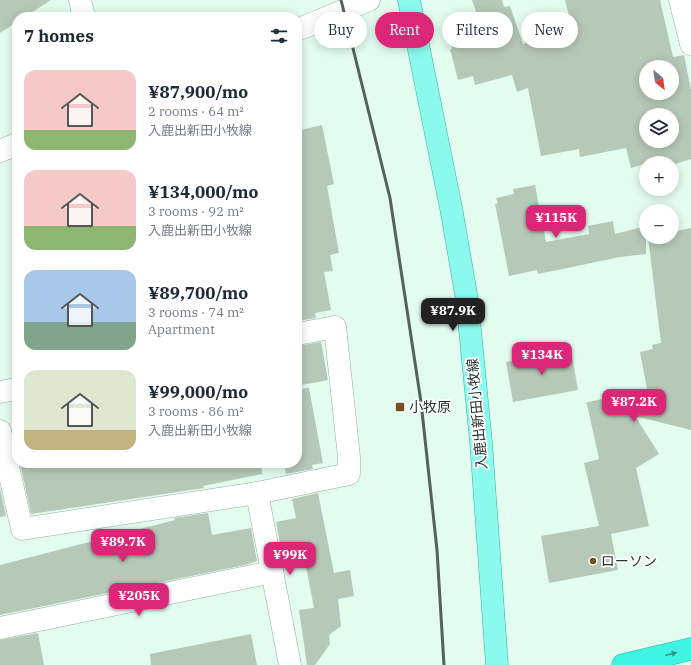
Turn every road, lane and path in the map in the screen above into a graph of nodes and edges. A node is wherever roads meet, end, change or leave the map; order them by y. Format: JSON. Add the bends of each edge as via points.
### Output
{"nodes":[{"id":1,"x":80,"y":0,"type":"edge"},
{"id":2,"x":369,"y":0,"type":"edge"},
{"id":3,"x":409,"y":0,"type":"edge"},
{"id":4,"x":680,"y":0,"type":"edge"},
{"id":5,"x":83,"y":12,"type":"edge"},
{"id":6,"x":302,"y":28,"type":"edge"},
{"id":7,"x":691,"y":44,"type":"edge"},
{"id":8,"x":302,"y":333,"type":"edge"},
{"id":9,"x":12,"y":390,"type":"edge"},
{"id":10,"x":0,"y":392,"type":"edge"},
{"id":11,"x":0,"y":431,"type":"edge"},
{"id":12,"x":257,"y":493,"type":"junction"},
{"id":13,"x":272,"y":572,"type":"junction"},
{"id":14,"x":0,"y":628,"type":"edge"},
{"id":15,"x":691,"y":649,"type":"edge"},
{"id":16,"x":290,"y":665,"type":"edge"},
{"id":17,"x":497,"y":665,"type":"edge"},
{"id":18,"x":623,"y":665,"type":"edge"}],
"edges":[{"from":1,"to":5,"type":"street"},
{"from":2,"to":6,"type":"street"},
{"from":3,"to":17,"type":"main road","name":"入鹿出新田小牧線","via":[[467,300],[481,442]]},
{"from":4,"to":7,"type":"street"},
{"from":8,"to":12,"type":"street","via":[[335,327],[349,474]]},
{"from":9,"to":10,"type":"street"},
{"from":11,"to":12,"type":"street","via":[[22,529]]},
{"from":12,"to":13,"type":"street"},
{"from":13,"to":14,"type":"street"},
{"from":13,"to":16,"type":"street"},
{"from":18,"to":15,"type":"highway","one_way":true}]}
